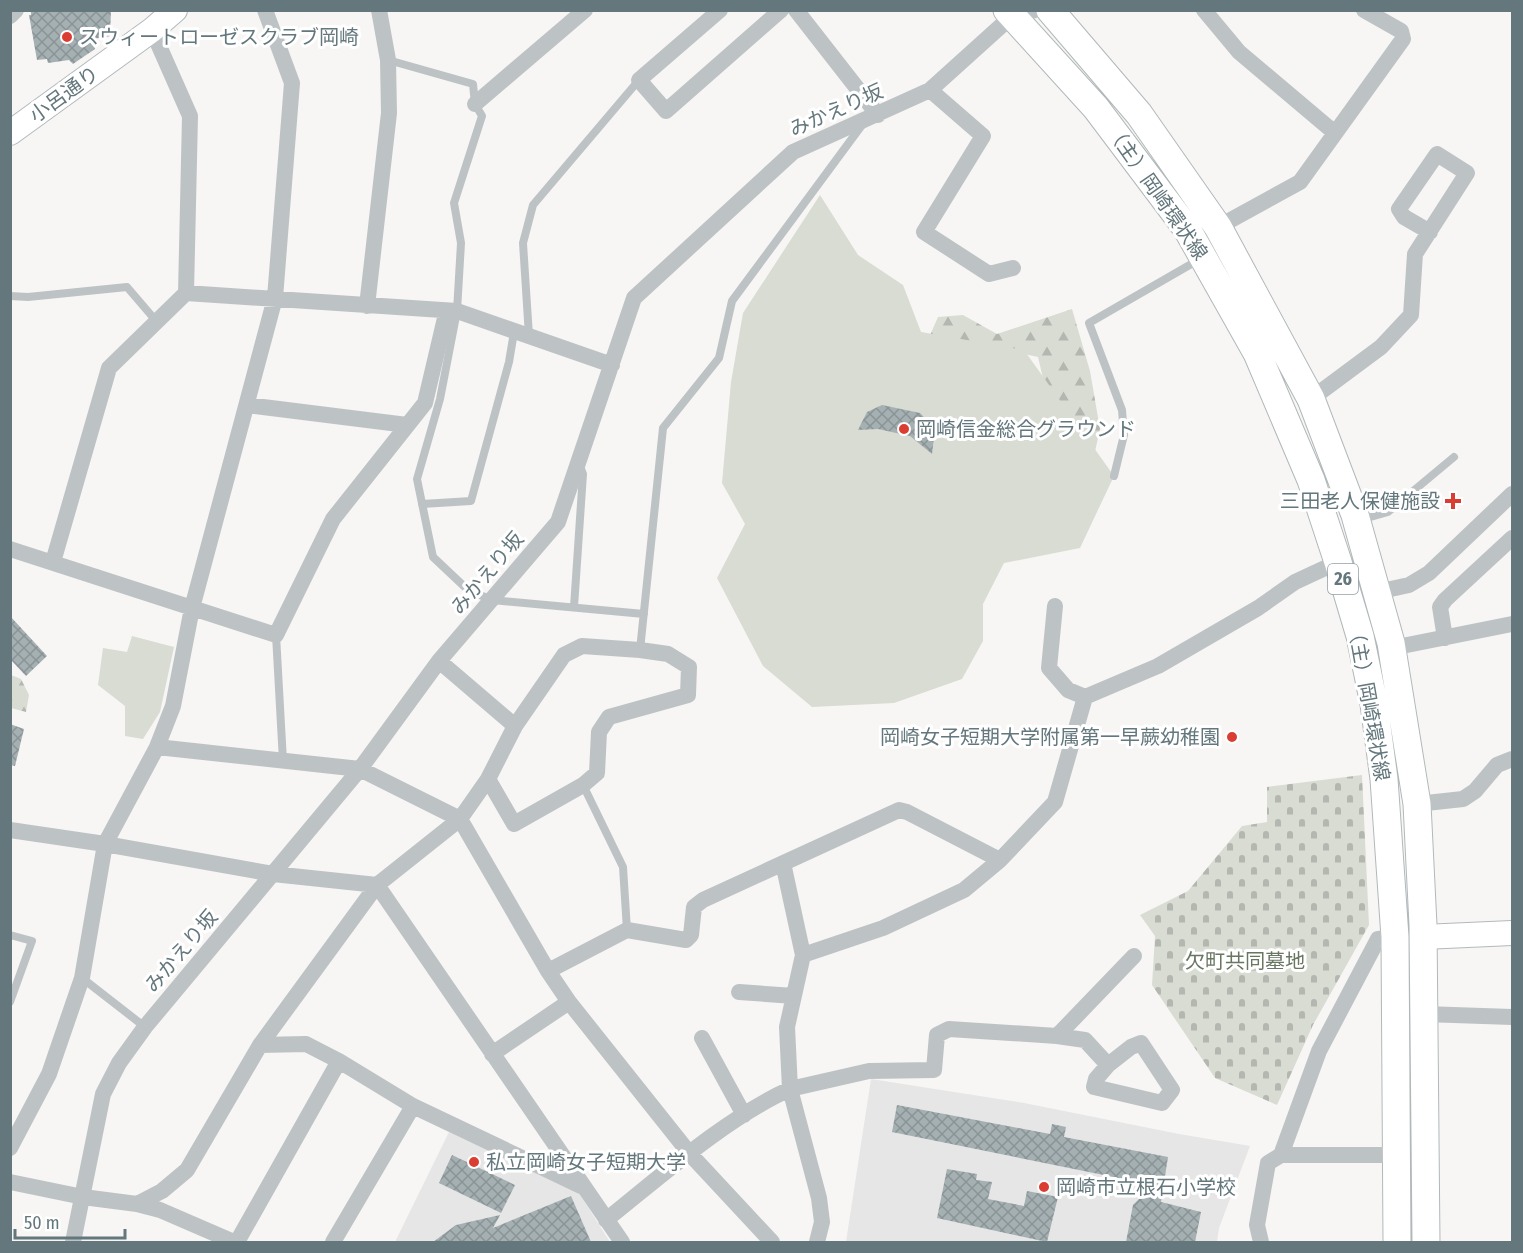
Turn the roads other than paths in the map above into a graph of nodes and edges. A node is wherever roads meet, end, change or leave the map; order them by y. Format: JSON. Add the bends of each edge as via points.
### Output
{"nodes":[{"id":1,"x":16,"y":10,"type":"edge"},
{"id":2,"x":175,"y":10,"type":"edge"},
{"id":3,"x":265,"y":10,"type":"edge"},
{"id":4,"x":379,"y":10,"type":"edge"},
{"id":5,"x":585,"y":10,"type":"edge"},
{"id":6,"x":720,"y":10,"type":"edge"},
{"id":7,"x":781,"y":10,"type":"edge"},
{"id":8,"x":796,"y":10,"type":"edge"},
{"id":9,"x":1050,"y":10,"type":"edge"},
{"id":10,"x":1204,"y":10,"type":"edge"},
{"id":11,"x":1364,"y":10,"type":"edge"},
{"id":12,"x":1018,"y":12,"type":"edge"},
{"id":13,"x":10,"y":16,"type":"edge"},
{"id":14,"x":152,"y":30,"type":"junction"},
{"id":15,"x":388,"y":60,"type":"junction"},
{"id":16,"x":639,"y":80,"type":"junction"},
{"id":17,"x":930,"y":90,"type":"junction"},
{"id":18,"x":475,"y":104,"type":"junction"},
{"id":19,"x":872,"y":118,"type":"junction"},
{"id":20,"x":12,"y":129,"type":"edge"},
{"id":21,"x":1335,"y":133,"type":"junction"},
{"id":22,"x":1218,"y":227,"type":"junction"},
{"id":23,"x":1430,"y":232,"type":"junction"},
{"id":24,"x":1203,"y":258,"type":"junction"},
{"id":25,"x":1013,"y":268,"type":"dead end"},
{"id":26,"x":186,"y":293,"type":"junction"},
{"id":27,"x":10,"y":296,"type":"edge"},
{"id":28,"x":275,"y":298,"type":"junction"},
{"id":29,"x":367,"y":306,"type":"junction"},
{"id":30,"x":457,"y":311,"type":"junction"},
{"id":31,"x":157,"y":322,"type":"junction"},
{"id":32,"x":521,"y":334,"type":"junction"},
{"id":33,"x":612,"y":365,"type":"junction"},
{"id":34,"x":1311,"y":399,"type":"junction"},
{"id":35,"x":247,"y":405,"type":"junction"},
{"id":36,"x":407,"y":425,"type":"junction"},
{"id":37,"x":1454,"y":457,"type":"dead end"},
{"id":38,"x":577,"y":461,"type":"junction"},
{"id":39,"x":1114,"y":476,"type":"dead end"},
{"id":40,"x":1512,"y":494,"type":"edge"},
{"id":41,"x":422,"y":504,"type":"junction"},
{"id":42,"x":1357,"y":521,"type":"junction"},
{"id":43,"x":1512,"y":538,"type":"edge"},
{"id":44,"x":10,"y":549,"type":"edge"},
{"id":45,"x":53,"y":562,"type":"junction"},
{"id":46,"x":1338,"y":562,"type":"junction"},
{"id":47,"x":1377,"y":592,"type":"junction"},
{"id":48,"x":492,"y":600,"type":"junction"},
{"id":49,"x":1055,"y":606,"type":"dead end"},
{"id":50,"x":574,"y":607,"type":"junction"},
{"id":51,"x":192,"y":608,"type":"junction"},
{"id":52,"x":644,"y":614,"type":"junction"},
{"id":53,"x":1512,"y":624,"type":"edge"},
{"id":54,"x":276,"y":635,"type":"junction"},
{"id":55,"x":1444,"y":638,"type":"junction"},
{"id":56,"x":1392,"y":648,"type":"junction"},
{"id":57,"x":640,"y":650,"type":"junction"},
{"id":58,"x":440,"y":661,"type":"junction"},
{"id":59,"x":1085,"y":697,"type":"junction"},
{"id":60,"x":515,"y":726,"type":"junction"},
{"id":61,"x":157,"y":747,"type":"junction"},
{"id":62,"x":1512,"y":759,"type":"edge"},
{"id":63,"x":283,"y":761,"type":"junction"},
{"id":64,"x":360,"y":769,"type":"junction"},
{"id":65,"x":488,"y":778,"type":"junction"},
{"id":66,"x":583,"y":785,"type":"junction"},
{"id":67,"x":1417,"y":804,"type":"junction"},
{"id":68,"x":460,"y":819,"type":"junction"},
{"id":69,"x":10,"y":830,"type":"edge"},
{"id":70,"x":105,"y":844,"type":"junction"},
{"id":71,"x":1000,"y":861,"type":"junction"},
{"id":72,"x":783,"y":863,"type":"junction"},
{"id":73,"x":273,"y":874,"type":"junction"},
{"id":74,"x":377,"y":885,"type":"junction"},
{"id":75,"x":627,"y":930,"type":"junction"},
{"id":76,"x":1512,"y":933,"type":"edge"},
{"id":77,"x":10,"y":935,"type":"edge"},
{"id":78,"x":1395,"y":937,"type":"junction"},
{"id":79,"x":1423,"y":937,"type":"junction"},
{"id":80,"x":802,"y":955,"type":"junction"},
{"id":81,"x":1134,"y":956,"type":"dead end"},
{"id":82,"x":548,"y":971,"type":"junction"},
{"id":83,"x":82,"y":978,"type":"junction"},
{"id":84,"x":739,"y":992,"type":"dead end"},
{"id":85,"x":794,"y":996,"type":"junction"},
{"id":86,"x":10,"y":1002,"type":"edge"},
{"id":87,"x":569,"y":1002,"type":"junction"},
{"id":88,"x":1424,"y":1014,"type":"junction"},
{"id":89,"x":1512,"y":1017,"type":"edge"},
{"id":90,"x":145,"y":1027,"type":"junction"},
{"id":91,"x":1058,"y":1036,"type":"junction"},
{"id":92,"x":702,"y":1038,"type":"dead end"},
{"id":93,"x":260,"y":1045,"type":"junction"},
{"id":94,"x":492,"y":1054,"type":"junction"},
{"id":95,"x":339,"y":1061,"type":"junction"},
{"id":96,"x":1108,"y":1065,"type":"junction"},
{"id":97,"x":789,"y":1089,"type":"junction"},
{"id":98,"x":413,"y":1106,"type":"junction"},
{"id":99,"x":744,"y":1115,"type":"junction"},
{"id":100,"x":10,"y":1148,"type":"edge"},
{"id":101,"x":690,"y":1154,"type":"junction"},
{"id":102,"x":1281,"y":1155,"type":"junction"},
{"id":103,"x":1396,"y":1155,"type":"junction"},
{"id":104,"x":10,"y":1182,"type":"edge"},
{"id":105,"x":583,"y":1187,"type":"junction"},
{"id":106,"x":83,"y":1197,"type":"junction"},
{"id":107,"x":137,"y":1204,"type":"junction"},
{"id":108,"x":606,"y":1220,"type":"junction"},
{"id":109,"x":73,"y":1242,"type":"edge"},
{"id":110,"x":236,"y":1242,"type":"edge"},
{"id":111,"x":333,"y":1242,"type":"edge"},
{"id":112,"x":622,"y":1242,"type":"edge"},
{"id":113,"x":772,"y":1242,"type":"edge"},
{"id":114,"x":817,"y":1242,"type":"edge"},
{"id":115,"x":1261,"y":1242,"type":"edge"},
{"id":116,"x":1397,"y":1242,"type":"edge"},
{"id":117,"x":1426,"y":1242,"type":"edge"}],
"edges":[{"from":1,"to":13,"type":"street"},
{"from":2,"to":14,"type":"street","name":"小呂通り"},
{"from":3,"to":28,"type":"street","via":[[292,83]]},
{"from":4,"to":15,"type":"street"},
{"from":5,"to":18,"type":"street"},
{"from":6,"to":16,"type":"street"},
{"from":7,"to":16,"type":"street","via":[[666,111]]},
{"from":8,"to":19,"type":"street"},
{"from":9,"to":22,"type":"main road","name":"（主）岡崎環状線","number":"26","via":[[1139,114]]},
{"from":10,"to":21,"type":"street","via":[[1239,52]]},
{"from":11,"to":21,"type":"street","via":[[1401,31],[1402,39]]},
{"from":12,"to":17,"type":"street","name":"みかえり坂"},
{"from":12,"to":24,"type":"main road","name":"（主）岡崎環状線","number":"26","via":[[1124,142],[1187,229]]},
{"from":14,"to":20,"type":"street","name":"小呂通り"},
{"from":14,"to":26,"type":"street","via":[[190,116]]},
{"from":15,"to":18,"type":"lane","via":[[473,84]]},
{"from":15,"to":29,"type":"street","via":[[389,113]]},
{"from":16,"to":32,"type":"lane","via":[[533,205],[523,243]]},
{"from":17,"to":19,"type":"street","name":"みかえり坂"},
{"from":17,"to":25,"type":"street","via":[[983,136],[924,232],[989,274]]},
{"from":18,"to":30,"type":"lane","via":[[482,116],[454,203],[461,243]]},
{"from":19,"to":33,"type":"street","name":"みかえり坂","via":[[793,152],[643,288],[634,298]]},
{"from":19,"to":52,"type":"lane","via":[[732,301],[719,358],[663,428]]},
{"from":21,"to":22,"type":"street","via":[[1300,182]]},
{"from":22,"to":34,"type":"main road","name":"（主）岡崎環状線","number":"26"},
{"from":23,"to":23,"type":"street","via":[[1399,210],[1437,154],[1467,173]]},
{"from":23,"to":34,"type":"street","via":[[1415,254],[1411,315],[1381,346]]},
{"from":24,"to":39,"type":"lane","via":[[1089,323],[1122,410],[1124,435]]},
{"from":24,"to":46,"type":"main road","name":"（主）岡崎環状線","number":"26","via":[[1257,353],[1311,480]]},
{"from":26,"to":28,"type":"street"},
{"from":26,"to":31,"type":"street"},
{"from":27,"to":31,"type":"lane","via":[[127,287]]},
{"from":28,"to":29,"type":"street"},
{"from":28,"to":35,"type":"street"},
{"from":29,"to":30,"type":"street"},
{"from":30,"to":32,"type":"street"},
{"from":30,"to":36,"type":"street","via":[[445,318],[425,403]]},
{"from":30,"to":41,"type":"lane","via":[[440,399],[417,479]]},
{"from":31,"to":45,"type":"street","via":[[110,368]]},
{"from":32,"to":33,"type":"street"},
{"from":32,"to":41,"type":"lane","via":[[509,362],[471,501]]},
{"from":33,"to":38,"type":"street","name":"みかえり坂"},
{"from":34,"to":42,"type":"main road","name":"（主）岡崎環状線","number":"26"},
{"from":35,"to":36,"type":"street"},
{"from":35,"to":51,"type":"street"},
{"from":36,"to":54,"type":"street","via":[[333,519]]},
{"from":37,"to":42,"type":"lane","via":[[1388,512]]},
{"from":38,"to":48,"type":"street","name":"みかえり坂","via":[[558,522]]},
{"from":38,"to":50,"type":"lane","via":[[583,474]]},
{"from":40,"to":47,"type":"street","via":[[1429,573],[1409,585]]},
{"from":41,"to":48,"type":"lane","via":[[433,557],[468,590]]},
{"from":42,"to":47,"type":"main road","name":"（主）岡崎環状線","number":"26"},
{"from":43,"to":55,"type":"street","via":[[1440,607]]},
{"from":44,"to":45,"type":"street"},
{"from":45,"to":51,"type":"street"},
{"from":46,"to":59,"type":"street","via":[[1295,582],[1158,666]]},
{"from":46,"to":78,"type":"main road","name":"（主）岡崎環状線","number":"26","via":[[1360,636],[1374,704],[1384,779]]},
{"from":47,"to":56,"type":"main road","name":"（主）岡崎環状線","number":"26"},
{"from":48,"to":50,"type":"lane"},
{"from":48,"to":58,"type":"street","name":"みかえり坂"},
{"from":49,"to":59,"type":"street","via":[[1049,668],[1068,690]]},
{"from":50,"to":52,"type":"lane"},
{"from":51,"to":54,"type":"street"},
{"from":51,"to":61,"type":"street","via":[[173,706]]},
{"from":52,"to":57,"type":"lane"},
{"from":53,"to":55,"type":"street"},
{"from":54,"to":63,"type":"lane"},
{"from":55,"to":56,"type":"street"},
{"from":56,"to":67,"type":"main road","name":"（主）岡崎環状線","number":"26"},
{"from":57,"to":60,"type":"street","via":[[582,646],[564,655]]},
{"from":57,"to":66,"type":"street","via":[[668,654],[689,667],[688,695],[609,717],[599,732],[597,773]]},
{"from":58,"to":60,"type":"street"},
{"from":58,"to":64,"type":"street","name":"みかえり坂"},
{"from":59,"to":71,"type":"street","via":[[1055,802]]},
{"from":60,"to":65,"type":"street"},
{"from":61,"to":63,"type":"street"},
{"from":61,"to":70,"type":"street"},
{"from":62,"to":67,"type":"street","via":[[1497,765],[1463,799]]},
{"from":63,"to":64,"type":"street"},
{"from":64,"to":68,"type":"street"},
{"from":64,"to":73,"type":"street","name":"みかえり坂"},
{"from":65,"to":66,"type":"street","via":[[514,824]]},
{"from":65,"to":68,"type":"street"},
{"from":66,"to":75,"type":"lane","via":[[623,867]]},
{"from":67,"to":79,"type":"main road","name":"（主）岡崎環状線","number":"26"},
{"from":68,"to":74,"type":"street"},
{"from":68,"to":82,"type":"street"},
{"from":69,"to":70,"type":"street"},
{"from":70,"to":73,"type":"street"},
{"from":70,"to":83,"type":"street"},
{"from":71,"to":72,"type":"street","via":[[899,810]]},
{"from":71,"to":80,"type":"street","via":[[964,890],[883,928]]},
{"from":72,"to":75,"type":"street","via":[[694,907],[691,935],[686,940]]},
{"from":72,"to":80,"type":"street"},
{"from":73,"to":74,"type":"street"},
{"from":73,"to":90,"type":"street","name":"みかえり坂"},
{"from":74,"to":93,"type":"street"},
{"from":74,"to":94,"type":"street"},
{"from":75,"to":82,"type":"street"},
{"from":76,"to":79,"type":"street"},
{"from":77,"to":86,"type":"lane","via":[[32,941]]},
{"from":78,"to":102,"type":"street","via":[[1378,939],[1367,959],[1319,1051]]},
{"from":78,"to":103,"type":"main road","name":"（主）岡崎環状線","number":"26"},
{"from":79,"to":88,"type":"main road","name":"（主）岡崎環状線","number":"26"},
{"from":80,"to":85,"type":"street"},
{"from":81,"to":91,"type":"street"},
{"from":82,"to":87,"type":"street"},
{"from":83,"to":90,"type":"lane"},
{"from":83,"to":100,"type":"street","via":[[49,1074]]},
{"from":84,"to":85,"type":"street"},
{"from":85,"to":97,"type":"street","via":[[786,1027]]},
{"from":87,"to":94,"type":"street"},
{"from":87,"to":101,"type":"street"},
{"from":88,"to":89,"type":"street"},
{"from":88,"to":117,"type":"main road","name":"（主）岡崎環状線","number":"26"},
{"from":90,"to":106,"type":"street","name":"みかえり坂","via":[[103,1094]]},
{"from":91,"to":96,"type":"street","via":[[1085,1040]]},
{"from":91,"to":97,"type":"street","via":[[949,1029],[937,1035],[934,1070],[869,1071]]},
{"from":92,"to":99,"type":"street"},
{"from":93,"to":95,"type":"street","via":[[306,1044]]},
{"from":93,"to":107,"type":"street","via":[[187,1170],[162,1191]]},
{"from":94,"to":105,"type":"street"},
{"from":95,"to":98,"type":"street"},
{"from":95,"to":110,"type":"street"},
{"from":96,"to":96,"type":"street","via":[[1141,1043],[1172,1090],[1162,1103],[1094,1087]]},
{"from":97,"to":99,"type":"street"},
{"from":97,"to":114,"type":"street","via":[[819,1198],[822,1222]]},
{"from":98,"to":105,"type":"street"},
{"from":98,"to":111,"type":"street"},
{"from":99,"to":101,"type":"street"},
{"from":101,"to":108,"type":"street"},
{"from":101,"to":113,"type":"street"},
{"from":102,"to":103,"type":"street"},
{"from":102,"to":115,"type":"street","via":[[1268,1163],[1257,1225]]},
{"from":103,"to":116,"type":"main road","name":"（主）岡崎環状線","number":"26"},
{"from":104,"to":106,"type":"street"},
{"from":105,"to":108,"type":"street"},
{"from":106,"to":107,"type":"street"},
{"from":106,"to":109,"type":"street","name":"みかえり坂"},
{"from":107,"to":110,"type":"street"},
{"from":108,"to":112,"type":"street"}]}
